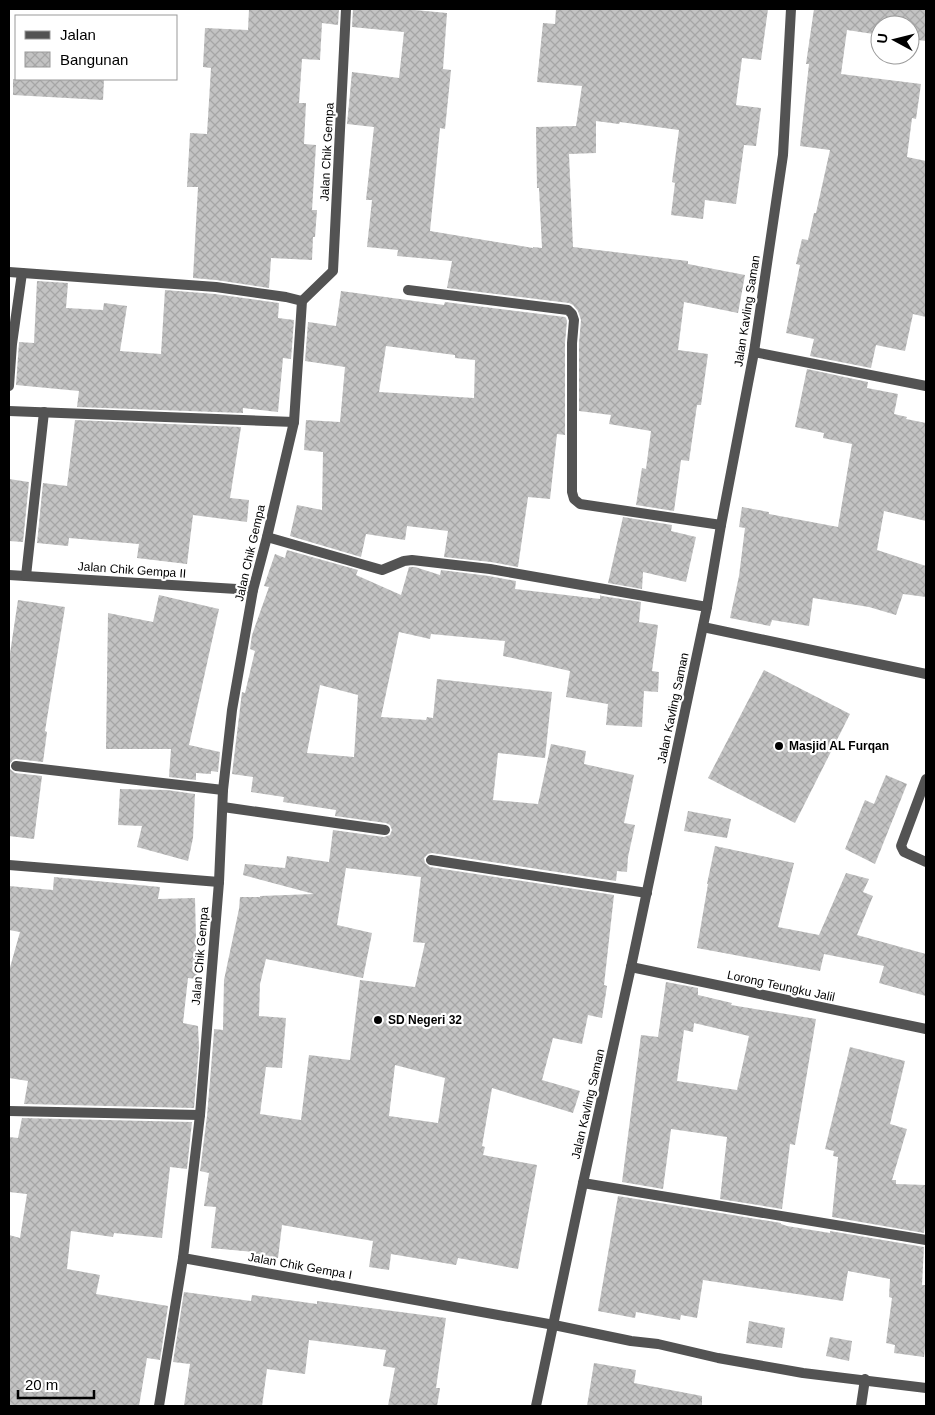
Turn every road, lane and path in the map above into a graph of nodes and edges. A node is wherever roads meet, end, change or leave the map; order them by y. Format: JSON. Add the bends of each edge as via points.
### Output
{"nodes":[{"id":1,"x":346,"y":9,"type":"edge"},
{"id":2,"x":791,"y":9,"type":"edge"},
{"id":3,"x":9,"y":272,"type":"edge"},
{"id":4,"x":22,"y":273,"type":"junction"},
{"id":5,"x":408,"y":290,"type":"dead end"},
{"id":6,"x":302,"y":301,"type":"junction"},
{"id":7,"x":754,"y":352,"type":"junction"},
{"id":8,"x":9,"y":386,"type":"edge"},
{"id":9,"x":926,"y":386,"type":"edge"},
{"id":10,"x":9,"y":411,"type":"edge"},
{"id":11,"x":44,"y":412,"type":"junction"},
{"id":12,"x":294,"y":422,"type":"junction"},
{"id":13,"x":721,"y":525,"type":"junction"},
{"id":14,"x":267,"y":537,"type":"junction"},
{"id":15,"x":9,"y":575,"type":"edge"},
{"id":16,"x":26,"y":576,"type":"junction"},
{"id":17,"x":253,"y":590,"type":"junction"},
{"id":18,"x":707,"y":607,"type":"junction"},
{"id":19,"x":703,"y":627,"type":"junction"},
{"id":20,"x":926,"y":674,"type":"edge"},
{"id":21,"x":16,"y":766,"type":"dead end"},
{"id":22,"x":926,"y":779,"type":"edge"},
{"id":23,"x":223,"y":790,"type":"junction"},
{"id":24,"x":222,"y":807,"type":"junction"},
{"id":25,"x":385,"y":830,"type":"dead end"},
{"id":26,"x":431,"y":860,"type":"dead end"},
{"id":27,"x":926,"y":862,"type":"edge"},
{"id":28,"x":9,"y":865,"type":"edge"},
{"id":29,"x":219,"y":882,"type":"junction"},
{"id":30,"x":647,"y":893,"type":"junction"},
{"id":31,"x":631,"y":967,"type":"junction"},
{"id":32,"x":926,"y":1029,"type":"edge"},
{"id":33,"x":9,"y":1111,"type":"edge"},
{"id":34,"x":200,"y":1115,"type":"junction"},
{"id":35,"x":583,"y":1183,"type":"junction"},
{"id":36,"x":926,"y":1240,"type":"edge"},
{"id":37,"x":183,"y":1258,"type":"junction"},
{"id":38,"x":554,"y":1325,"type":"junction"},
{"id":39,"x":865,"y":1379,"type":"junction"},
{"id":40,"x":926,"y":1388,"type":"edge"},
{"id":41,"x":159,"y":1406,"type":"edge"},
{"id":42,"x":536,"y":1406,"type":"edge"},
{"id":43,"x":861,"y":1406,"type":"edge"}],
"edges":[{"from":1,"to":6,"type":"street","name":"Jalan Chik Gempa","via":[[333,271]]},
{"from":2,"to":7,"type":"street","name":"Jalan Kavling Saman","via":[[783,155]]},
{"from":3,"to":4,"type":"street"},
{"from":4,"to":6,"type":"street","via":[[216,287]]},
{"from":4,"to":8,"type":"street"},
{"from":5,"to":13,"type":"street","via":[[568,310],[574,320],[574,499],[580,504]]},
{"from":6,"to":12,"type":"street","name":"Jalan Chik Gempa"},
{"from":7,"to":9,"type":"street"},
{"from":7,"to":13,"type":"street","name":"Jalan Kavling Saman"},
{"from":10,"to":11,"type":"street"},
{"from":11,"to":12,"type":"street"},
{"from":11,"to":16,"type":"street"},
{"from":12,"to":14,"type":"street","name":"Jalan Chik Gempa"},
{"from":13,"to":18,"type":"street","name":"Jalan Kavling Saman"},
{"from":14,"to":17,"type":"street","name":"Jalan Chik Gempa"},
{"from":14,"to":18,"type":"street","via":[[382,570],[412,560],[490,569]]},
{"from":15,"to":16,"type":"street","name":"Jalan Chik Gempa II"},
{"from":16,"to":17,"type":"street","name":"Jalan Chik Gempa II"},
{"from":17,"to":23,"type":"street","name":"Jalan Chik Gempa","via":[[232,710]]},
{"from":18,"to":19,"type":"street","name":"Jalan Kavling Saman"},
{"from":19,"to":20,"type":"street"},
{"from":19,"to":30,"type":"street","name":"Jalan Kavling Saman"},
{"from":21,"to":23,"type":"street"},
{"from":22,"to":27,"type":"street","via":[[901,846],[904,852]]},
{"from":23,"to":24,"type":"street","name":"Jalan Chik Gempa"},
{"from":24,"to":25,"type":"street"},
{"from":24,"to":29,"type":"street","name":"Jalan Chik Gempa"},
{"from":26,"to":30,"type":"street"},
{"from":28,"to":29,"type":"street"},
{"from":29,"to":34,"type":"street","name":"Jalan Chik Gempa"},
{"from":30,"to":31,"type":"street","name":"Jalan Kavling Saman"},
{"from":31,"to":32,"type":"street","name":"Lorong Teungku Jalil"},
{"from":31,"to":35,"type":"street","name":"Jalan Kavling Saman"},
{"from":33,"to":34,"type":"street"},
{"from":34,"to":37,"type":"street"},
{"from":35,"to":36,"type":"street"},
{"from":35,"to":38,"type":"street","name":"Jalan Kavling Saman"},
{"from":37,"to":38,"type":"street","name":"Jalan Chik Gempa I"},
{"from":37,"to":41,"type":"street"},
{"from":38,"to":39,"type":"street","name":"Jalan Chik Gempa I","via":[[718,1358]]},
{"from":38,"to":42,"type":"street","name":"Jalan Kavling Saman"},
{"from":39,"to":40,"type":"street","name":"Jalan Chik Gempa I"},
{"from":39,"to":43,"type":"street"}]}
